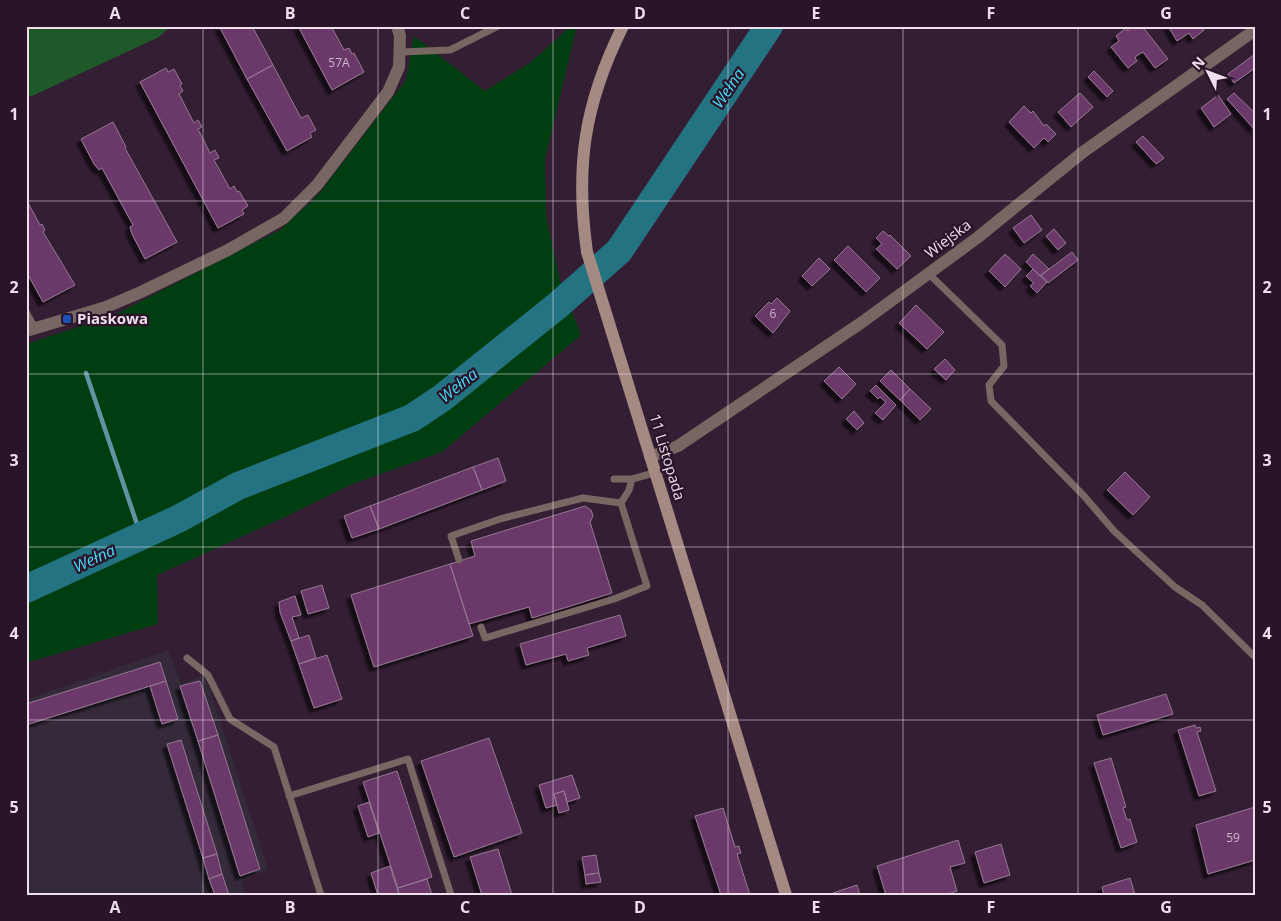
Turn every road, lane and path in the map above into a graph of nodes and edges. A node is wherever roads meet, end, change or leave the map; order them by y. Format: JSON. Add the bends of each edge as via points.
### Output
{"nodes":[{"id":1,"x":397,"y":26,"type":"edge"},
{"id":2,"x":498,"y":26,"type":"edge"},
{"id":3,"x":622,"y":26,"type":"edge"},
{"id":4,"x":1255,"y":30,"type":"edge"},
{"id":5,"x":401,"y":52,"type":"junction"},
{"id":6,"x":929,"y":274,"type":"junction"},
{"id":7,"x":26,"y":312,"type":"edge"},
{"id":8,"x":31,"y":330,"type":"edge"},
{"id":9,"x":650,"y":457,"type":"junction"},
{"id":10,"x":654,"y":473,"type":"junction"},
{"id":11,"x":614,"y":479,"type":"dead end"},
{"id":12,"x":632,"y":479,"type":"junction"},
{"id":13,"x":621,"y":503,"type":"junction"},
{"id":14,"x":459,"y":560,"type":"dead end"},
{"id":15,"x":481,"y":627,"type":"dead end"},
{"id":16,"x":1255,"y":657,"type":"edge"},
{"id":17,"x":187,"y":658,"type":"dead end"},
{"id":18,"x":289,"y":796,"type":"junction"},
{"id":19,"x":320,"y":895,"type":"edge"},
{"id":20,"x":451,"y":895,"type":"edge"},
{"id":21,"x":786,"y":895,"type":"edge"}],
"edges":[{"from":1,"to":5,"type":"street"},
{"from":2,"to":5,"type":"lane","via":[[450,50]]},
{"from":3,"to":9,"type":"main road","name":"11 Listopada","via":[[606,61],[585,133],[580,190],[587,252]]},
{"from":4,"to":6,"type":"street","name":"Wiejska","via":[[1083,152]]},
{"from":5,"to":8,"type":"street","via":[[396,76],[388,92],[317,185],[284,218],[228,250],[141,292],[106,307]]},
{"from":6,"to":9,"type":"street","name":"Wiejska","via":[[678,446]]},
{"from":6,"to":16,"type":"lane","via":[[1002,345],[1004,366],[989,385],[991,401],[1114,531],[1176,587],[1202,605]]},
{"from":7,"to":8,"type":"lane"},
{"from":9,"to":10,"type":"main road","name":"11 Listopada"},
{"from":10,"to":12,"type":"lane"},
{"from":10,"to":21,"type":"main road","name":"11 Listopada"},
{"from":11,"to":12,"type":"lane"},
{"from":12,"to":13,"type":"lane"},
{"from":13,"to":14,"type":"lane","via":[[583,498],[500,519],[451,536]]},
{"from":13,"to":15,"type":"lane","via":[[647,586],[485,638]]},
{"from":17,"to":18,"type":"lane","via":[[208,675],[230,719],[274,748]]},
{"from":18,"to":19,"type":"lane"},
{"from":18,"to":20,"type":"lane","via":[[408,759]]}]}
